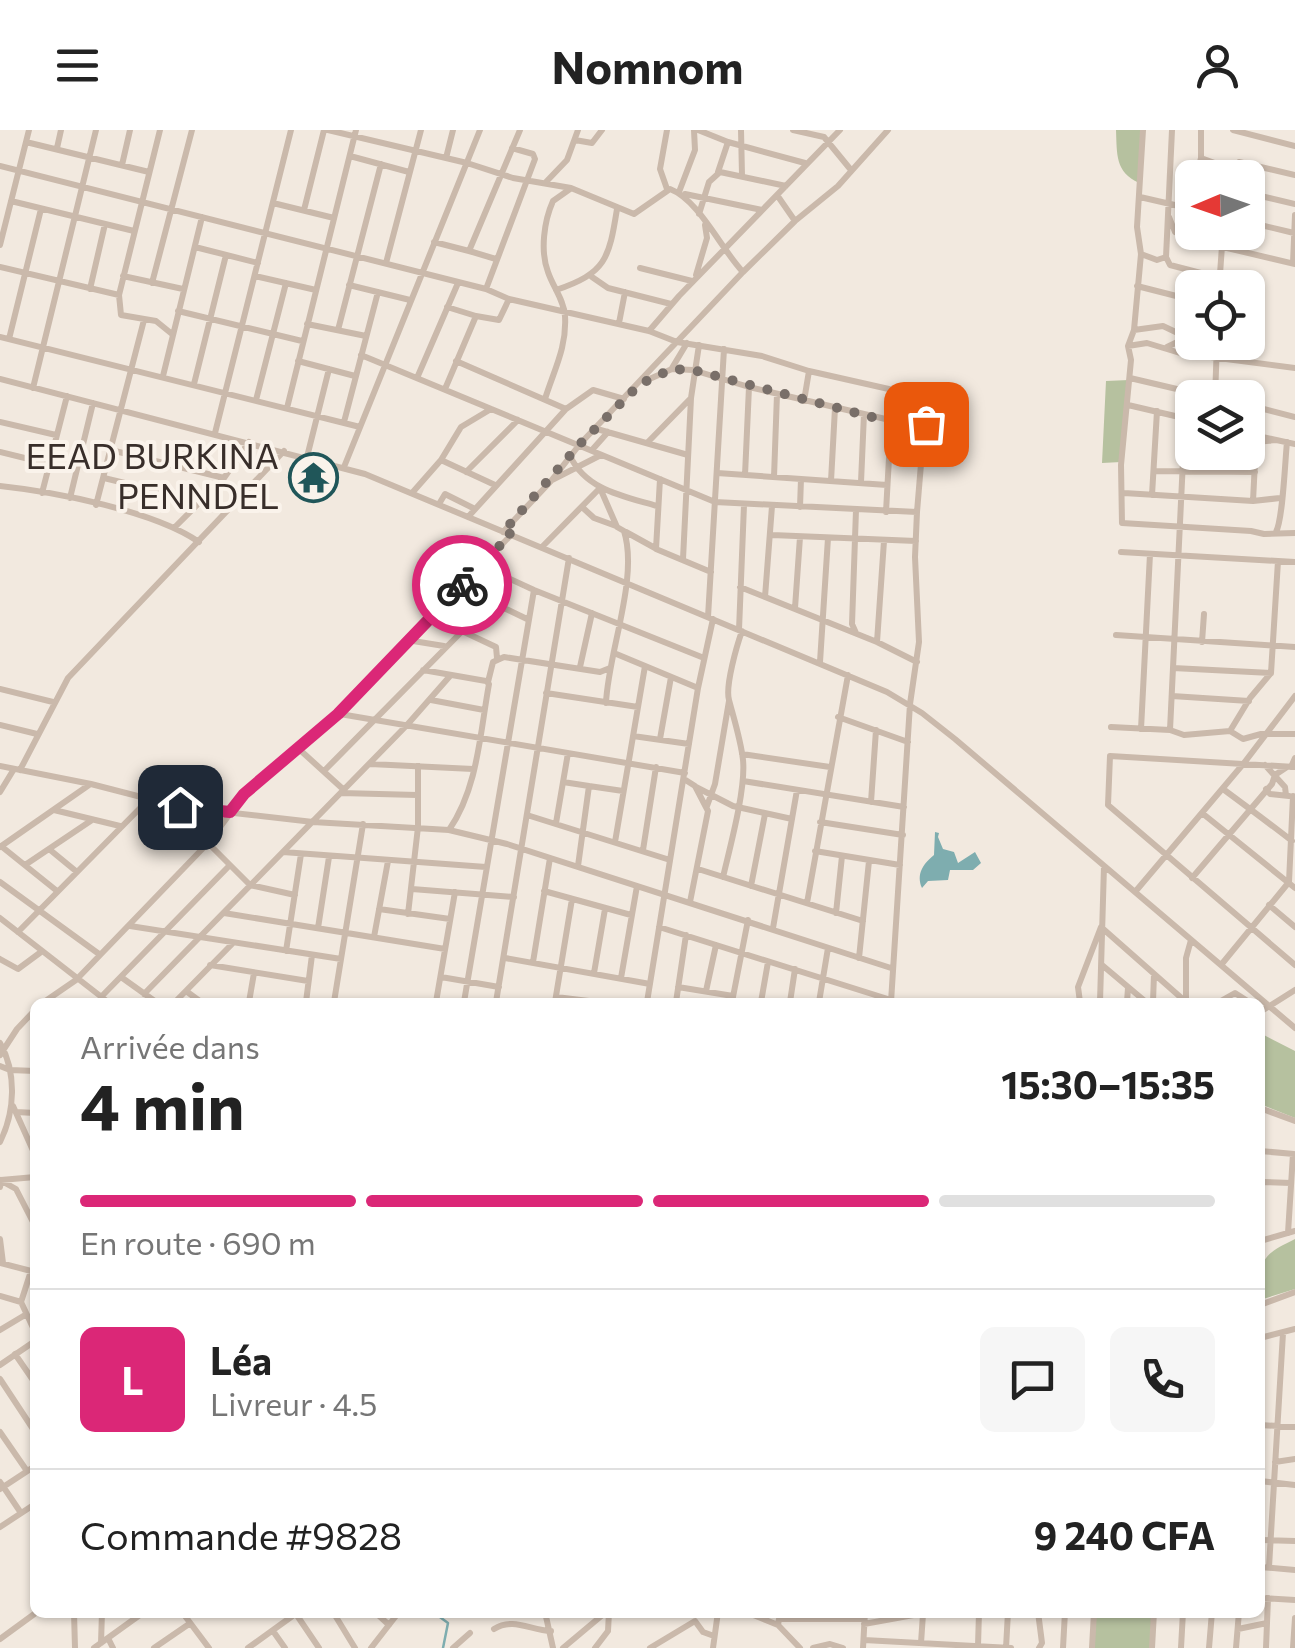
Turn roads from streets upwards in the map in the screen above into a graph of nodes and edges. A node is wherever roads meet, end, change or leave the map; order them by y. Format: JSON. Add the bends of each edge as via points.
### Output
{"nodes":[{"id":1,"x":29,"y":130,"type":"edge"},
{"id":2,"x":61,"y":130,"type":"edge"},
{"id":3,"x":96,"y":130,"type":"edge"},
{"id":4,"x":130,"y":130,"type":"edge"},
{"id":5,"x":160,"y":130,"type":"edge"},
{"id":6,"x":192,"y":130,"type":"edge"},
{"id":7,"x":291,"y":130,"type":"edge"},
{"id":8,"x":326,"y":130,"type":"edge"},
{"id":9,"x":454,"y":130,"type":"edge"},
{"id":10,"x":480,"y":130,"type":"edge"},
{"id":11,"x":520,"y":130,"type":"edge"},
{"id":12,"x":578,"y":130,"type":"edge"},
{"id":13,"x":602,"y":130,"type":"edge"},
{"id":14,"x":668,"y":130,"type":"edge"},
{"id":15,"x":701,"y":130,"type":"edge"},
{"id":16,"x":742,"y":130,"type":"edge"},
{"id":17,"x":794,"y":130,"type":"edge"},
{"id":18,"x":840,"y":130,"type":"edge"},
{"id":19,"x":888,"y":130,"type":"edge"},
{"id":20,"x":1143,"y":130,"type":"edge"},
{"id":21,"x":1172,"y":130,"type":"edge"},
{"id":22,"x":1201,"y":130,"type":"edge"},
{"id":23,"x":1232,"y":130,"type":"edge"},
{"id":24,"x":419,"y":131,"type":"edge"},
{"id":25,"x":356,"y":134,"type":"edge"},
{"id":26,"x":574,"y":140,"type":"junction"},
{"id":27,"x":26,"y":142,"type":"junction"},
{"id":28,"x":728,"y":142,"type":"junction"},
{"id":29,"x":827,"y":143,"type":"junction"},
{"id":30,"x":743,"y":146,"type":"junction"},
{"id":31,"x":1295,"y":146,"type":"edge"},
{"id":32,"x":57,"y":148,"type":"junction"},
{"id":33,"x":512,"y":148,"type":"junction"},
{"id":34,"x":414,"y":152,"type":"junction"},
{"id":35,"x":90,"y":156,"type":"junction"},
{"id":36,"x":350,"y":156,"type":"junction"},
{"id":37,"x":446,"y":158,"type":"junction"},
{"id":38,"x":1200,"y":158,"type":"joint"},
{"id":39,"x":1204,"y":160,"type":"edge"},
{"id":40,"x":467,"y":163,"type":"junction"},
{"id":41,"x":806,"y":163,"type":"junction"},
{"id":42,"x":381,"y":164,"type":"junction"},
{"id":43,"x":122,"y":165,"type":"junction"},
{"id":44,"x":0,"y":166,"type":"edge"},
{"id":45,"x":1265,"y":168,"type":"edge"},
{"id":46,"x":18,"y":170,"type":"junction"},
{"id":47,"x":852,"y":170,"type":"junction"},
{"id":48,"x":149,"y":172,"type":"junction"},
{"id":49,"x":409,"y":172,"type":"junction"},
{"id":50,"x":718,"y":173,"type":"junction"},
{"id":51,"x":500,"y":175,"type":"junction"},
{"id":52,"x":742,"y":175,"type":"junction"},
{"id":53,"x":1295,"y":175,"type":"edge"},
{"id":54,"x":528,"y":181,"type":"junction"},
{"id":55,"x":545,"y":183,"type":"junction"},
{"id":56,"x":786,"y":186,"type":"junction"},
{"id":57,"x":81,"y":187,"type":"junction"},
{"id":58,"x":571,"y":188,"type":"junction"},
{"id":59,"x":668,"y":188,"type":"junction"},
{"id":60,"x":681,"y":193,"type":"junction"},
{"id":61,"x":777,"y":195,"type":"junction"},
{"id":62,"x":705,"y":196,"type":"junction"},
{"id":63,"x":1140,"y":196,"type":"junction"},
{"id":64,"x":1265,"y":197,"type":"edge"},
{"id":65,"x":11,"y":201,"type":"junction"},
{"id":66,"x":142,"y":202,"type":"junction"},
{"id":67,"x":273,"y":203,"type":"junction"},
{"id":68,"x":1167,"y":203,"type":"junction"},
{"id":69,"x":1295,"y":204,"type":"edge"},
{"id":70,"x":1175,"y":205,"type":"edge"},
{"id":71,"x":41,"y":208,"type":"junction"},
{"id":72,"x":617,"y":208,"type":"junction"},
{"id":73,"x":174,"y":210,"type":"junction"},
{"id":74,"x":304,"y":210,"type":"junction"},
{"id":75,"x":762,"y":210,"type":"junction"},
{"id":76,"x":1295,"y":215,"type":"edge"},
{"id":77,"x":699,"y":216,"type":"junction"},
{"id":78,"x":74,"y":217,"type":"junction"},
{"id":79,"x":1169,"y":217,"type":"junction"},
{"id":80,"x":202,"y":218,"type":"junction"},
{"id":81,"x":334,"y":218,"type":"junction"},
{"id":82,"x":794,"y":221,"type":"junction"},
{"id":83,"x":106,"y":224,"type":"junction"},
{"id":84,"x":705,"y":224,"type":"junction"},
{"id":85,"x":1265,"y":226,"type":"edge"},
{"id":86,"x":1175,"y":230,"type":"edge"},
{"id":87,"x":134,"y":231,"type":"junction"},
{"id":88,"x":1294,"y":233,"type":"edge"},
{"id":89,"x":265,"y":234,"type":"junction"},
{"id":90,"x":434,"y":242,"type":"junction"},
{"id":91,"x":0,"y":245,"type":"edge"},
{"id":92,"x":196,"y":247,"type":"junction"},
{"id":93,"x":326,"y":249,"type":"junction"},
{"id":94,"x":1238,"y":250,"type":"edge"},
{"id":95,"x":469,"y":251,"type":"junction"},
{"id":96,"x":722,"y":251,"type":"junction"},
{"id":97,"x":226,"y":254,"type":"junction"},
{"id":98,"x":1141,"y":254,"type":"junction"},
{"id":99,"x":356,"y":256,"type":"junction"},
{"id":100,"x":1166,"y":257,"type":"junction"},
{"id":101,"x":496,"y":259,"type":"junction"},
{"id":102,"x":258,"y":263,"type":"junction"},
{"id":103,"x":386,"y":263,"type":"junction"},
{"id":104,"x":1294,"y":264,"type":"edge"},
{"id":105,"x":0,"y":266,"type":"edge"},
{"id":106,"x":640,"y":268,"type":"dead end"},
{"id":107,"x":1191,"y":270,"type":"edge"},
{"id":108,"x":25,"y":272,"type":"junction"},
{"id":109,"x":743,"y":272,"type":"junction"},
{"id":110,"x":421,"y":273,"type":"junction"},
{"id":111,"x":123,"y":276,"type":"junction"},
{"id":112,"x":255,"y":276,"type":"junction"},
{"id":113,"x":592,"y":277,"type":"junction"},
{"id":114,"x":694,"y":280,"type":"junction"},
{"id":115,"x":57,"y":281,"type":"junction"},
{"id":116,"x":152,"y":282,"type":"junction"},
{"id":117,"x":458,"y":282,"type":"junction"},
{"id":118,"x":286,"y":283,"type":"junction"},
{"id":119,"x":349,"y":285,"type":"junction"},
{"id":120,"x":1137,"y":286,"type":"junction"},
{"id":121,"x":90,"y":289,"type":"junction"},
{"id":122,"x":486,"y":289,"type":"junction"},
{"id":123,"x":183,"y":290,"type":"junction"},
{"id":124,"x":316,"y":290,"type":"junction"},
{"id":125,"x":556,"y":290,"type":"junction"},
{"id":126,"x":378,"y":292,"type":"junction"},
{"id":127,"x":624,"y":292,"type":"junction"},
{"id":128,"x":118,"y":295,"type":"junction"},
{"id":129,"x":1175,"y":296,"type":"edge"},
{"id":130,"x":509,"y":298,"type":"junction"},
{"id":131,"x":410,"y":300,"type":"junction"},
{"id":132,"x":672,"y":304,"type":"junction"},
{"id":133,"x":447,"y":308,"type":"junction"},
{"id":134,"x":565,"y":310,"type":"junction"},
{"id":135,"x":178,"y":311,"type":"junction"},
{"id":136,"x":476,"y":316,"type":"junction"},
{"id":137,"x":211,"y":319,"type":"junction"},
{"id":138,"x":144,"y":320,"type":"junction"},
{"id":139,"x":308,"y":324,"type":"junction"},
{"id":140,"x":618,"y":324,"type":"junction"},
{"id":141,"x":242,"y":327,"type":"junction"},
{"id":142,"x":338,"y":330,"type":"junction"},
{"id":143,"x":1134,"y":330,"type":"junction"},
{"id":144,"x":649,"y":331,"type":"junction"},
{"id":145,"x":1175,"y":331,"type":"edge"},
{"id":146,"x":172,"y":334,"type":"junction"},
{"id":147,"x":273,"y":334,"type":"junction"},
{"id":148,"x":366,"y":336,"type":"junction"},
{"id":149,"x":4,"y":338,"type":"edge"},
{"id":150,"x":302,"y":341,"type":"junction"},
{"id":151,"x":677,"y":342,"type":"junction"},
{"id":152,"x":688,"y":343,"type":"junction"},
{"id":153,"x":1175,"y":343,"type":"edge"},
{"id":154,"x":699,"y":345,"type":"junction"},
{"id":155,"x":1128,"y":346,"type":"junction"},
{"id":156,"x":42,"y":348,"type":"junction"},
{"id":157,"x":1167,"y":348,"type":"junction"},
{"id":158,"x":724,"y":349,"type":"junction"},
{"id":159,"x":1175,"y":351,"type":"edge"},
{"id":160,"x":361,"y":355,"type":"junction"},
{"id":161,"x":1216,"y":360,"type":"edge"},
{"id":162,"x":1242,"y":360,"type":"edge"},
{"id":163,"x":298,"y":361,"type":"junction"},
{"id":164,"x":456,"y":362,"type":"junction"},
{"id":165,"x":385,"y":364,"type":"junction"},
{"id":166,"x":132,"y":368,"type":"junction"},
{"id":167,"x":1295,"y":368,"type":"edge"},
{"id":168,"x":329,"y":369,"type":"junction"},
{"id":169,"x":672,"y":369,"type":"junction"},
{"id":170,"x":693,"y":370,"type":"junction"},
{"id":171,"x":809,"y":371,"type":"junction"},
{"id":172,"x":163,"y":376,"type":"junction"},
{"id":173,"x":355,"y":376,"type":"junction"},
{"id":174,"x":418,"y":378,"type":"junction"},
{"id":175,"x":1130,"y":378,"type":"junction"},
{"id":176,"x":0,"y":380,"type":"edge"},
{"id":177,"x":722,"y":380,"type":"junction"},
{"id":178,"x":194,"y":384,"type":"junction"},
{"id":179,"x":640,"y":384,"type":"junction"},
{"id":180,"x":749,"y":387,"type":"junction"},
{"id":181,"x":33,"y":388,"type":"junction"},
{"id":182,"x":445,"y":389,"type":"junction"},
{"id":183,"x":224,"y":392,"type":"junction"},
{"id":184,"x":777,"y":394,"type":"junction"},
{"id":185,"x":67,"y":396,"type":"junction"},
{"id":186,"x":691,"y":398,"type":"junction"},
{"id":187,"x":545,"y":399,"type":"junction"},
{"id":188,"x":256,"y":400,"type":"junction"},
{"id":189,"x":624,"y":400,"type":"junction"},
{"id":190,"x":804,"y":401,"type":"junction"},
{"id":191,"x":93,"y":403,"type":"junction"},
{"id":192,"x":1128,"y":405,"type":"junction"},
{"id":193,"x":287,"y":408,"type":"junction"},
{"id":194,"x":835,"y":408,"type":"junction"},
{"id":195,"x":491,"y":409,"type":"junction"},
{"id":196,"x":566,"y":409,"type":"junction"},
{"id":197,"x":122,"y":410,"type":"junction"},
{"id":198,"x":1265,"y":410,"type":"edge"},
{"id":199,"x":1157,"y":412,"type":"junction"},
{"id":200,"x":864,"y":414,"type":"junction"},
{"id":201,"x":318,"y":415,"type":"junction"},
{"id":202,"x":1175,"y":416,"type":"edge"},
{"id":203,"x":1295,"y":417,"type":"edge"},
{"id":204,"x":518,"y":420,"type":"junction"},
{"id":205,"x":0,"y":422,"type":"edge"},
{"id":206,"x":344,"y":422,"type":"junction"},
{"id":207,"x":891,"y":422,"type":"junction"},
{"id":208,"x":360,"y":427,"type":"junction"},
{"id":209,"x":924,"y":428,"type":"junction"},
{"id":210,"x":596,"y":429,"type":"junction"},
{"id":211,"x":547,"y":431,"type":"junction"},
{"id":212,"x":608,"y":432,"type":"junction"},
{"id":213,"x":56,"y":434,"type":"junction"},
{"id":214,"x":215,"y":434,"type":"junction"},
{"id":215,"x":1265,"y":438,"type":"edge"},
{"id":216,"x":1276,"y":440,"type":"junction"},
{"id":217,"x":249,"y":442,"type":"junction"},
{"id":218,"x":648,"y":442,"type":"junction"},
{"id":219,"x":1291,"y":443,"type":"edge"},
{"id":220,"x":580,"y":444,"type":"junction"},
{"id":221,"x":111,"y":450,"type":"junction"},
{"id":222,"x":592,"y":450,"type":"junction"},
{"id":223,"x":284,"y":451,"type":"junction"},
{"id":224,"x":0,"y":452,"type":"edge"},
{"id":225,"x":601,"y":455,"type":"junction"},
{"id":226,"x":688,"y":455,"type":"junction"},
{"id":227,"x":570,"y":456,"type":"junction"},
{"id":228,"x":307,"y":457,"type":"junction"},
{"id":229,"x":440,"y":460,"type":"junction"},
{"id":230,"x":49,"y":464,"type":"junction"},
{"id":231,"x":344,"y":467,"type":"junction"},
{"id":232,"x":576,"y":468,"type":"junction"},
{"id":233,"x":1182,"y":470,"type":"joint"},
{"id":234,"x":1210,"y":470,"type":"edge"},
{"id":235,"x":1154,"y":471,"type":"junction"},
{"id":236,"x":466,"y":472,"type":"junction"},
{"id":237,"x":1255,"y":472,"type":"junction"},
{"id":238,"x":717,"y":473,"type":"junction"},
{"id":239,"x":744,"y":475,"type":"junction"},
{"id":240,"x":774,"y":477,"type":"junction"},
{"id":241,"x":104,"y":478,"type":"junction"},
{"id":242,"x":224,"y":478,"type":"junction"},
{"id":243,"x":801,"y":478,"type":"junction"},
{"id":244,"x":551,"y":480,"type":"junction"},
{"id":245,"x":660,"y":480,"type":"junction"},
{"id":246,"x":831,"y":480,"type":"junction"},
{"id":247,"x":861,"y":482,"type":"junction"},
{"id":248,"x":887,"y":484,"type":"junction"},
{"id":249,"x":495,"y":485,"type":"junction"},
{"id":250,"x":0,"y":486,"type":"edge"},
{"id":251,"x":600,"y":488,"type":"junction"},
{"id":252,"x":686,"y":490,"type":"junction"},
{"id":253,"x":42,"y":492,"type":"junction"},
{"id":254,"x":412,"y":493,"type":"junction"},
{"id":255,"x":1124,"y":493,"type":"junction"},
{"id":256,"x":1152,"y":495,"type":"junction"},
{"id":257,"x":1181,"y":497,"type":"junction"},
{"id":258,"x":70,"y":498,"type":"junction"},
{"id":259,"x":1280,"y":498,"type":"junction"},
{"id":260,"x":199,"y":501,"type":"junction"},
{"id":261,"x":715,"y":502,"type":"junction"},
{"id":262,"x":1254,"y":502,"type":"junction"},
{"id":263,"x":439,"y":504,"type":"junction"},
{"id":264,"x":96,"y":505,"type":"junction"},
{"id":265,"x":744,"y":505,"type":"junction"},
{"id":266,"x":656,"y":506,"type":"junction"},
{"id":267,"x":772,"y":506,"type":"junction"},
{"id":268,"x":800,"y":506,"type":"junction"},
{"id":269,"x":582,"y":507,"type":"junction"},
{"id":270,"x":473,"y":508,"type":"junction"},
{"id":271,"x":856,"y":510,"type":"junction"},
{"id":272,"x":886,"y":512,"type":"junction"},
{"id":273,"x":918,"y":512,"type":"junction"},
{"id":274,"x":468,"y":516,"type":"junction"},
{"id":275,"x":1180,"y":526,"type":"junction"},
{"id":276,"x":174,"y":527,"type":"junction"},
{"id":277,"x":621,"y":528,"type":"junction"},
{"id":278,"x":507,"y":533,"type":"junction"},
{"id":279,"x":1295,"y":533,"type":"edge"},
{"id":280,"x":1276,"y":534,"type":"junction"},
{"id":281,"x":772,"y":535,"type":"junction"},
{"id":282,"x":800,"y":537,"type":"junction"},
{"id":283,"x":828,"y":538,"type":"junction"},
{"id":284,"x":855,"y":540,"type":"junction"},
{"id":285,"x":884,"y":541,"type":"junction"},
{"id":286,"x":916,"y":541,"type":"junction"},
{"id":287,"x":199,"y":542,"type":"junction"},
{"id":288,"x":542,"y":547,"type":"junction"},
{"id":289,"x":656,"y":548,"type":"junction"},
{"id":290,"x":1121,"y":552,"type":"dead end"},
{"id":291,"x":1150,"y":554,"type":"junction"},
{"id":292,"x":1178,"y":556,"type":"junction"},
{"id":293,"x":569,"y":558,"type":"junction"},
{"id":294,"x":683,"y":559,"type":"junction"},
{"id":295,"x":1278,"y":561,"type":"junction"},
{"id":296,"x":1295,"y":562,"type":"edge"},
{"id":297,"x":429,"y":564,"type":"dead end"},
{"id":298,"x":482,"y":566,"type":"junction"},
{"id":299,"x":711,"y":572,"type":"junction"},
{"id":300,"x":626,"y":583,"type":"junction"},
{"id":301,"x":740,"y":587,"type":"junction"},
{"id":302,"x":457,"y":590,"type":"junction"},
{"id":303,"x":534,"y":590,"type":"junction"},
{"id":304,"x":765,"y":597,"type":"junction"},
{"id":305,"x":563,"y":601,"type":"junction"},
{"id":306,"x":490,"y":603,"type":"junction"},
{"id":307,"x":795,"y":608,"type":"junction"},
{"id":308,"x":592,"y":613,"type":"junction"},
{"id":309,"x":1204,"y":614,"type":"dead end"},
{"id":310,"x":711,"y":618,"type":"junction"},
{"id":311,"x":528,"y":619,"type":"junction"},
{"id":312,"x":824,"y":620,"type":"junction"},
{"id":313,"x":618,"y":623,"type":"junction"},
{"id":314,"x":848,"y":626,"type":"junction"},
{"id":315,"x":462,"y":630,"type":"junction"},
{"id":316,"x":740,"y":630,"type":"junction"},
{"id":317,"x":1116,"y":635,"type":"dead end"},
{"id":318,"x":1146,"y":638,"type":"junction"},
{"id":319,"x":407,"y":640,"type":"junction"},
{"id":320,"x":1174,"y":640,"type":"junction"},
{"id":321,"x":877,"y":642,"type":"junction"},
{"id":322,"x":1202,"y":642,"type":"junction"},
{"id":323,"x":1273,"y":645,"type":"junction"},
{"id":324,"x":445,"y":646,"type":"junction"},
{"id":325,"x":1295,"y":647,"type":"edge"},
{"id":326,"x":614,"y":654,"type":"junction"},
{"id":327,"x":497,"y":658,"type":"junction"},
{"id":328,"x":522,"y":658,"type":"junction"},
{"id":329,"x":704,"y":658,"type":"junction"},
{"id":330,"x":820,"y":662,"type":"junction"},
{"id":331,"x":917,"y":662,"type":"junction"},
{"id":332,"x":552,"y":663,"type":"junction"},
{"id":333,"x":645,"y":666,"type":"junction"},
{"id":334,"x":580,"y":667,"type":"junction"},
{"id":335,"x":610,"y":668,"type":"junction"},
{"id":336,"x":1173,"y":668,"type":"junction"},
{"id":337,"x":423,"y":670,"type":"junction"},
{"id":338,"x":1271,"y":673,"type":"junction"},
{"id":339,"x":848,"y":675,"type":"junction"},
{"id":340,"x":450,"y":676,"type":"junction"},
{"id":341,"x":671,"y":677,"type":"junction"},
{"id":342,"x":488,"y":682,"type":"junction"},
{"id":343,"x":698,"y":688,"type":"junction"},
{"id":344,"x":0,"y":690,"type":"edge"},
{"id":345,"x":546,"y":693,"type":"junction"},
{"id":346,"x":1172,"y":696,"type":"junction"},
{"id":347,"x":1295,"y":696,"type":"edge"},
{"id":348,"x":430,"y":700,"type":"junction"},
{"id":349,"x":729,"y":701,"type":"junction"},
{"id":350,"x":1249,"y":701,"type":"junction"},
{"id":351,"x":53,"y":702,"type":"junction"},
{"id":352,"x":606,"y":704,"type":"junction"},
{"id":353,"x":910,"y":704,"type":"junction"},
{"id":354,"x":638,"y":708,"type":"junction"},
{"id":355,"x":484,"y":710,"type":"junction"},
{"id":356,"x":338,"y":714,"type":"junction"},
{"id":357,"x":838,"y":717,"type":"junction"},
{"id":358,"x":374,"y":720,"type":"junction"},
{"id":359,"x":0,"y":725,"type":"edge"},
{"id":360,"x":408,"y":725,"type":"junction"},
{"id":361,"x":1112,"y":728,"type":"dead end"},
{"id":362,"x":1141,"y":729,"type":"junction"},
{"id":363,"x":876,"y":730,"type":"junction"},
{"id":364,"x":1170,"y":730,"type":"junction"},
{"id":365,"x":1230,"y":731,"type":"junction"},
{"id":366,"x":37,"y":734,"type":"junction"},
{"id":367,"x":1295,"y":734,"type":"edge"},
{"id":368,"x":1264,"y":735,"type":"junction"},
{"id":369,"x":480,"y":736,"type":"junction"},
{"id":370,"x":633,"y":736,"type":"junction"},
{"id":371,"x":660,"y":739,"type":"junction"},
{"id":372,"x":508,"y":741,"type":"junction"},
{"id":373,"x":908,"y":742,"type":"junction"},
{"id":374,"x":689,"y":744,"type":"junction"},
{"id":375,"x":538,"y":747,"type":"junction"},
{"id":376,"x":300,"y":750,"type":"junction"},
{"id":377,"x":568,"y":752,"type":"junction"},
{"id":378,"x":742,"y":754,"type":"junction"},
{"id":379,"x":1295,"y":758,"type":"edge"},
{"id":380,"x":1244,"y":763,"type":"junction"},
{"id":381,"x":368,"y":764,"type":"junction"},
{"id":382,"x":628,"y":764,"type":"junction"},
{"id":383,"x":1264,"y":765,"type":"junction"},
{"id":384,"x":0,"y":766,"type":"edge"},
{"id":385,"x":418,"y":766,"type":"junction"},
{"id":386,"x":1291,"y":767,"type":"edge"},
{"id":387,"x":656,"y":768,"type":"junction"},
{"id":388,"x":830,"y":768,"type":"junction"},
{"id":389,"x":17,"y":769,"type":"junction"},
{"id":390,"x":325,"y":770,"type":"junction"},
{"id":391,"x":473,"y":770,"type":"junction"},
{"id":392,"x":1275,"y":775,"type":"junction"},
{"id":393,"x":685,"y":776,"type":"junction"},
{"id":394,"x":563,"y":782,"type":"junction"},
{"id":395,"x":742,"y":782,"type":"junction"},
{"id":396,"x":91,"y":784,"type":"junction"},
{"id":397,"x":589,"y":786,"type":"junction"},
{"id":398,"x":695,"y":786,"type":"junction"},
{"id":399,"x":1222,"y":788,"type":"junction"},
{"id":400,"x":1266,"y":789,"type":"junction"},
{"id":401,"x":797,"y":790,"type":"junction"},
{"id":402,"x":342,"y":791,"type":"junction"},
{"id":403,"x":623,"y":791,"type":"junction"},
{"id":404,"x":0,"y":792,"type":"edge"},
{"id":405,"x":418,"y":795,"type":"junction"},
{"id":406,"x":825,"y":795,"type":"junction"},
{"id":407,"x":1292,"y":795,"type":"edge"},
{"id":408,"x":711,"y":796,"type":"junction"},
{"id":409,"x":150,"y":798,"type":"junction"},
{"id":410,"x":871,"y":802,"type":"junction"},
{"id":411,"x":180,"y":807,"type":"junction"},
{"id":412,"x":706,"y":807,"type":"junction"},
{"id":413,"x":904,"y":807,"type":"junction"},
{"id":414,"x":738,"y":808,"type":"junction"},
{"id":415,"x":53,"y":810,"type":"junction"},
{"id":416,"x":1248,"y":810,"type":"junction"},
{"id":417,"x":230,"y":812,"type":"junction"},
{"id":418,"x":1202,"y":813,"type":"junction"},
{"id":419,"x":765,"y":814,"type":"junction"},
{"id":420,"x":527,"y":815,"type":"junction"},
{"id":421,"x":92,"y":820,"type":"junction"},
{"id":422,"x":792,"y":820,"type":"junction"},
{"id":423,"x":313,"y":822,"type":"junction"},
{"id":424,"x":820,"y":822,"type":"junction"},
{"id":425,"x":556,"y":823,"type":"junction"},
{"id":426,"x":364,"y":824,"type":"junction"},
{"id":427,"x":120,"y":826,"type":"junction"},
{"id":428,"x":418,"y":827,"type":"junction"},
{"id":429,"x":449,"y":830,"type":"junction"},
{"id":430,"x":584,"y":831,"type":"junction"},
{"id":431,"x":1228,"y":834,"type":"junction"},
{"id":432,"x":903,"y":835,"type":"junction"},
{"id":433,"x":492,"y":840,"type":"junction"},
{"id":434,"x":1292,"y":841,"type":"junction"},
{"id":435,"x":616,"y":842,"type":"junction"},
{"id":436,"x":208,"y":843,"type":"junction"},
{"id":437,"x":0,"y":846,"type":"edge"},
{"id":438,"x":49,"y":849,"type":"junction"},
{"id":439,"x":521,"y":849,"type":"junction"},
{"id":440,"x":642,"y":850,"type":"junction"},
{"id":441,"x":816,"y":851,"type":"junction"},
{"id":442,"x":282,"y":852,"type":"junction"},
{"id":443,"x":301,"y":854,"type":"junction"},
{"id":444,"x":1166,"y":855,"type":"junction"},
{"id":445,"x":842,"y":856,"type":"junction"},
{"id":446,"x":329,"y":857,"type":"junction"},
{"id":447,"x":550,"y":858,"type":"junction"},
{"id":448,"x":358,"y":860,"type":"junction"},
{"id":449,"x":388,"y":860,"type":"junction"},
{"id":450,"x":415,"y":860,"type":"junction"},
{"id":451,"x":670,"y":860,"type":"junction"},
{"id":452,"x":870,"y":860,"type":"junction"},
{"id":453,"x":25,"y":865,"type":"junction"},
{"id":454,"x":900,"y":865,"type":"junction"},
{"id":455,"x":1104,"y":865,"type":"junction"},
{"id":456,"x":229,"y":866,"type":"junction"},
{"id":457,"x":486,"y":866,"type":"junction"},
{"id":458,"x":578,"y":866,"type":"junction"},
{"id":459,"x":698,"y":869,"type":"junction"},
{"id":460,"x":77,"y":872,"type":"junction"},
{"id":461,"x":723,"y":876,"type":"junction"},
{"id":462,"x":1192,"y":878,"type":"junction"},
{"id":463,"x":0,"y":882,"type":"edge"},
{"id":464,"x":250,"y":885,"type":"junction"},
{"id":465,"x":1292,"y":885,"type":"edge"},
{"id":466,"x":637,"y":886,"type":"junction"},
{"id":467,"x":751,"y":886,"type":"junction"},
{"id":468,"x":412,"y":889,"type":"junction"},
{"id":469,"x":57,"y":890,"type":"junction"},
{"id":470,"x":544,"y":891,"type":"junction"},
{"id":471,"x":455,"y":892,"type":"junction"},
{"id":472,"x":1135,"y":892,"type":"junction"},
{"id":473,"x":482,"y":894,"type":"junction"},
{"id":474,"x":295,"y":895,"type":"junction"},
{"id":475,"x":665,"y":895,"type":"junction"},
{"id":476,"x":780,"y":895,"type":"junction"},
{"id":477,"x":514,"y":897,"type":"junction"},
{"id":478,"x":572,"y":899,"type":"junction"},
{"id":479,"x":690,"y":902,"type":"junction"},
{"id":480,"x":807,"y":904,"type":"junction"},
{"id":481,"x":1269,"y":905,"type":"junction"},
{"id":482,"x":604,"y":908,"type":"junction"},
{"id":483,"x":379,"y":910,"type":"junction"},
{"id":484,"x":37,"y":911,"type":"junction"},
{"id":485,"x":224,"y":913,"type":"junction"},
{"id":486,"x":836,"y":913,"type":"junction"},
{"id":487,"x":408,"y":914,"type":"junction"},
{"id":488,"x":631,"y":915,"type":"junction"},
{"id":489,"x":0,"y":918,"type":"edge"},
{"id":490,"x":450,"y":919,"type":"junction"},
{"id":491,"x":748,"y":920,"type":"junction"},
{"id":492,"x":863,"y":920,"type":"junction"},
{"id":493,"x":290,"y":924,"type":"junction"},
{"id":494,"x":128,"y":925,"type":"junction"},
{"id":495,"x":659,"y":927,"type":"junction"},
{"id":496,"x":1101,"y":927,"type":"junction"},
{"id":497,"x":1249,"y":927,"type":"junction"},
{"id":498,"x":318,"y":928,"type":"junction"},
{"id":499,"x":773,"y":928,"type":"junction"},
{"id":500,"x":1295,"y":928,"type":"edge"},
{"id":501,"x":346,"y":931,"type":"junction"},
{"id":502,"x":18,"y":932,"type":"junction"},
{"id":503,"x":166,"y":932,"type":"junction"},
{"id":504,"x":686,"y":935,"type":"junction"},
{"id":505,"x":199,"y":936,"type":"junction"},
{"id":506,"x":374,"y":936,"type":"junction"},
{"id":507,"x":1192,"y":940,"type":"junction"},
{"id":508,"x":233,"y":943,"type":"junction"},
{"id":509,"x":716,"y":944,"type":"junction"},
{"id":510,"x":828,"y":948,"type":"junction"},
{"id":511,"x":445,"y":949,"type":"junction"},
{"id":512,"x":286,"y":951,"type":"junction"},
{"id":513,"x":41,"y":952,"type":"junction"},
{"id":514,"x":98,"y":954,"type":"junction"},
{"id":515,"x":741,"y":954,"type":"junction"},
{"id":516,"x":312,"y":955,"type":"junction"},
{"id":517,"x":504,"y":958,"type":"junction"},
{"id":518,"x":859,"y":958,"type":"junction"},
{"id":519,"x":0,"y":959,"type":"edge"},
{"id":520,"x":341,"y":959,"type":"junction"},
{"id":521,"x":533,"y":962,"type":"junction"},
{"id":522,"x":768,"y":962,"type":"junction"},
{"id":523,"x":1099,"y":963,"type":"junction"},
{"id":524,"x":210,"y":965,"type":"junction"},
{"id":525,"x":1221,"y":965,"type":"junction"},
{"id":526,"x":1295,"y":965,"type":"edge"},
{"id":527,"x":560,"y":968,"type":"junction"},
{"id":528,"x":892,"y":968,"type":"junction"},
{"id":529,"x":795,"y":969,"type":"junction"},
{"id":530,"x":594,"y":973,"type":"junction"},
{"id":531,"x":1154,"y":973,"type":"junction"},
{"id":532,"x":254,"y":974,"type":"junction"},
{"id":533,"x":120,"y":977,"type":"junction"},
{"id":534,"x":440,"y":977,"type":"junction"},
{"id":535,"x":823,"y":977,"type":"junction"},
{"id":536,"x":621,"y":978,"type":"junction"},
{"id":537,"x":76,"y":980,"type":"junction"},
{"id":538,"x":308,"y":981,"type":"junction"},
{"id":539,"x":468,"y":981,"type":"junction"},
{"id":540,"x":650,"y":984,"type":"junction"},
{"id":541,"x":499,"y":987,"type":"junction"},
{"id":542,"x":1128,"y":987,"type":"junction"},
{"id":543,"x":678,"y":988,"type":"junction"},
{"id":544,"x":1295,"y":990,"type":"edge"},
{"id":545,"x":186,"y":991,"type":"junction"},
{"id":546,"x":706,"y":991,"type":"junction"},
{"id":547,"x":144,"y":994,"type":"junction"},
{"id":548,"x":50,"y":998,"type":"edge"},
{"id":549,"x":101,"y":998,"type":"edge"},
{"id":550,"x":105,"y":998,"type":"edge"},
{"id":551,"x":150,"y":998,"type":"edge"},
{"id":552,"x":179,"y":998,"type":"edge"},
{"id":553,"x":196,"y":998,"type":"edge"},
{"id":554,"x":251,"y":998,"type":"edge"},
{"id":555,"x":306,"y":998,"type":"edge"},
{"id":556,"x":335,"y":998,"type":"edge"},
{"id":557,"x":437,"y":998,"type":"edge"},
{"id":558,"x":465,"y":998,"type":"edge"},
{"id":559,"x":497,"y":998,"type":"edge"},
{"id":560,"x":555,"y":998,"type":"edge"},
{"id":561,"x":647,"y":998,"type":"edge"},
{"id":562,"x":677,"y":998,"type":"edge"},
{"id":563,"x":730,"y":998,"type":"edge"},
{"id":564,"x":733,"y":998,"type":"edge"},
{"id":565,"x":762,"y":998,"type":"edge"},
{"id":566,"x":791,"y":998,"type":"edge"},
{"id":567,"x":820,"y":998,"type":"edge"},
{"id":568,"x":882,"y":998,"type":"edge"},
{"id":569,"x":891,"y":998,"type":"edge"},
{"id":570,"x":1079,"y":998,"type":"edge"},
{"id":571,"x":1100,"y":998,"type":"edge"},
{"id":572,"x":1127,"y":998,"type":"edge"},
{"id":573,"x":1144,"y":998,"type":"edge"},
{"id":574,"x":1151,"y":998,"type":"edge"},
{"id":575,"x":1182,"y":998,"type":"edge"},
{"id":576,"x":1186,"y":998,"type":"edge"},
{"id":577,"x":1259,"y":998,"type":"edge"},
{"id":578,"x":1265,"y":1003,"type":"edge"},
{"id":579,"x":1268,"y":1006,"type":"junction"},
{"id":580,"x":1265,"y":1008,"type":"edge"},
{"id":581,"x":30,"y":1015,"type":"edge"},
{"id":582,"x":1295,"y":1028,"type":"edge"},
{"id":583,"x":1,"y":1049,"type":"edge"},
{"id":584,"x":0,"y":1066,"type":"edge"},
{"id":585,"x":10,"y":1070,"type":"junction"},
{"id":586,"x":30,"y":1071,"type":"edge"},
{"id":587,"x":12,"y":1100,"type":"junction"},
{"id":588,"x":1265,"y":1110,"type":"edge"},
{"id":589,"x":15,"y":1112,"type":"junction"},
{"id":590,"x":30,"y":1113,"type":"edge"},
{"id":591,"x":1295,"y":1121,"type":"edge"},
{"id":592,"x":0,"y":1142,"type":"edge"},
{"id":593,"x":30,"y":1144,"type":"edge"},
{"id":594,"x":1265,"y":1151,"type":"edge"},
{"id":595,"x":1294,"y":1154,"type":"edge"},
{"id":596,"x":30,"y":1178,"type":"edge"},
{"id":597,"x":0,"y":1182,"type":"edge"},
{"id":598,"x":1265,"y":1182,"type":"edge"},
{"id":599,"x":1291,"y":1183,"type":"junction"},
{"id":600,"x":30,"y":1216,"type":"edge"},
{"id":601,"x":1291,"y":1232,"type":"edge"},
{"id":602,"x":0,"y":1239,"type":"edge"},
{"id":603,"x":1265,"y":1240,"type":"edge"},
{"id":604,"x":2,"y":1263,"type":"edge"},
{"id":605,"x":30,"y":1271,"type":"edge"},
{"id":606,"x":30,"y":1280,"type":"edge"},
{"id":607,"x":1295,"y":1292,"type":"edge"},
{"id":608,"x":0,"y":1296,"type":"edge"},
{"id":609,"x":22,"y":1302,"type":"junction"},
{"id":610,"x":1265,"y":1302,"type":"edge"},
{"id":611,"x":25,"y":1314,"type":"junction"},
{"id":612,"x":30,"y":1323,"type":"edge"},
{"id":613,"x":1295,"y":1329,"type":"edge"},
{"id":614,"x":0,"y":1330,"type":"edge"},
{"id":615,"x":1283,"y":1333,"type":"junction"},
{"id":616,"x":1265,"y":1337,"type":"edge"},
{"id":617,"x":30,"y":1344,"type":"edge"},
{"id":618,"x":15,"y":1354,"type":"junction"},
{"id":619,"x":0,"y":1364,"type":"edge"},
{"id":620,"x":30,"y":1376,"type":"edge"},
{"id":621,"x":0,"y":1379,"type":"edge"},
{"id":622,"x":8,"y":1392,"type":"junction"},
{"id":623,"x":0,"y":1397,"type":"edge"},
{"id":624,"x":30,"y":1425,"type":"edge"},
{"id":625,"x":1265,"y":1426,"type":"edge"},
{"id":626,"x":1277,"y":1427,"type":"junction"},
{"id":627,"x":1295,"y":1427,"type":"edge"},
{"id":628,"x":0,"y":1432,"type":"edge"},
{"id":629,"x":1295,"y":1459,"type":"edge"},
{"id":630,"x":1275,"y":1462,"type":"junction"},
{"id":631,"x":30,"y":1469,"type":"edge"},
{"id":632,"x":27,"y":1471,"type":"junction"},
{"id":633,"x":1265,"y":1482,"type":"edge"},
{"id":634,"x":1274,"y":1483,"type":"junction"},
{"id":635,"x":1295,"y":1485,"type":"edge"},
{"id":636,"x":1,"y":1486,"type":"edge"},
{"id":637,"x":30,"y":1507,"type":"edge"},
{"id":638,"x":21,"y":1513,"type":"junction"},
{"id":639,"x":0,"y":1527,"type":"edge"},
{"id":640,"x":1265,"y":1540,"type":"edge"},
{"id":641,"x":1271,"y":1541,"type":"junction"},
{"id":642,"x":1295,"y":1542,"type":"edge"},
{"id":643,"x":1265,"y":1567,"type":"edge"},
{"id":644,"x":1295,"y":1570,"type":"edge"},
{"id":645,"x":1265,"y":1598,"type":"edge"},
{"id":646,"x":1295,"y":1600,"type":"edge"},
{"id":647,"x":1265,"y":1606,"type":"edge"},
{"id":648,"x":30,"y":1617,"type":"edge"},
{"id":649,"x":74,"y":1618,"type":"edge"},
{"id":650,"x":102,"y":1618,"type":"edge"},
{"id":651,"x":136,"y":1618,"type":"edge"},
{"id":652,"x":186,"y":1618,"type":"edge"},
{"id":653,"x":290,"y":1618,"type":"edge"},
{"id":654,"x":300,"y":1618,"type":"edge"},
{"id":655,"x":337,"y":1618,"type":"edge"},
{"id":656,"x":381,"y":1618,"type":"edge"},
{"id":657,"x":394,"y":1618,"type":"edge"},
{"id":658,"x":547,"y":1618,"type":"edge"},
{"id":659,"x":603,"y":1618,"type":"edge"},
{"id":660,"x":609,"y":1618,"type":"edge"},
{"id":661,"x":720,"y":1618,"type":"edge"},
{"id":662,"x":864,"y":1618,"type":"edge"},
{"id":663,"x":922,"y":1618,"type":"edge"},
{"id":664,"x":979,"y":1618,"type":"edge"},
{"id":665,"x":1008,"y":1618,"type":"edge"},
{"id":666,"x":1039,"y":1618,"type":"edge"},
{"id":667,"x":1064,"y":1618,"type":"edge"},
{"id":668,"x":1094,"y":1618,"type":"edge"},
{"id":669,"x":1154,"y":1618,"type":"edge"},
{"id":670,"x":1183,"y":1618,"type":"edge"},
{"id":671,"x":1212,"y":1618,"type":"edge"},
{"id":672,"x":1239,"y":1618,"type":"edge"},
{"id":673,"x":1295,"y":1618,"type":"edge"},
{"id":674,"x":779,"y":1619,"type":"edge"},
{"id":675,"x":1267,"y":1623,"type":"junction"},
{"id":676,"x":189,"y":1624,"type":"junction"},
{"id":677,"x":389,"y":1625,"type":"junction"},
{"id":678,"x":494,"y":1629,"type":"dead end"},
{"id":679,"x":1238,"y":1629,"type":"junction"},
{"id":680,"x":273,"y":1631,"type":"junction"},
{"id":681,"x":551,"y":1631,"type":"junction"},
{"id":682,"x":470,"y":1633,"type":"dead end"},
{"id":683,"x":714,"y":1636,"type":"junction"},
{"id":684,"x":0,"y":1639,"type":"edge"},
{"id":685,"x":101,"y":1643,"type":"edge"},
{"id":686,"x":921,"y":1643,"type":"junction"},
{"id":687,"x":864,"y":1644,"type":"edge"},
{"id":688,"x":893,"y":1645,"type":"edge"},
{"id":689,"x":944,"y":1646,"type":"edge"},
{"id":690,"x":1263,"y":1646,"type":"edge"},
{"id":691,"x":978,"y":1647,"type":"edge"},
{"id":692,"x":74,"y":1648,"type":"edge"},
{"id":693,"x":113,"y":1648,"type":"edge"},
{"id":694,"x":154,"y":1648,"type":"edge"},
{"id":695,"x":209,"y":1648,"type":"edge"},
{"id":696,"x":249,"y":1648,"type":"edge"},
{"id":697,"x":285,"y":1648,"type":"edge"},
{"id":698,"x":319,"y":1648,"type":"edge"},
{"id":699,"x":355,"y":1648,"type":"edge"},
{"id":700,"x":371,"y":1648,"type":"edge"},
{"id":701,"x":453,"y":1648,"type":"edge"},
{"id":702,"x":552,"y":1648,"type":"edge"},
{"id":703,"x":563,"y":1648,"type":"edge"},
{"id":704,"x":595,"y":1648,"type":"edge"},
{"id":705,"x":650,"y":1648,"type":"edge"},
{"id":706,"x":713,"y":1648,"type":"edge"},
{"id":707,"x":800,"y":1648,"type":"edge"},
{"id":708,"x":813,"y":1648,"type":"edge"},
{"id":709,"x":843,"y":1648,"type":"edge"},
{"id":710,"x":1008,"y":1648,"type":"edge"},
{"id":711,"x":1039,"y":1648,"type":"edge"},
{"id":712,"x":1062,"y":1648,"type":"edge"},
{"id":713,"x":1092,"y":1648,"type":"edge"},
{"id":714,"x":1152,"y":1648,"type":"edge"},
{"id":715,"x":1181,"y":1648,"type":"edge"},
{"id":716,"x":1209,"y":1648,"type":"edge"},
{"id":717,"x":1236,"y":1648,"type":"edge"},
{"id":718,"x":1293,"y":1648,"type":"edge"}],
"edges":[{"from":1,"to":27,"type":"street"},
{"from":2,"to":32,"type":"street"},
{"from":3,"to":35,"type":"street"},
{"from":4,"to":43,"type":"street"},
{"from":5,"to":48,"type":"street"},
{"from":6,"to":73,"type":"street"},
{"from":7,"to":67,"type":"street"},
{"from":8,"to":25,"type":"street"},
{"from":8,"to":74,"type":"street"},
{"from":9,"to":37,"type":"street"},
{"from":10,"to":40,"type":"street"},
{"from":11,"to":33,"type":"street"},
{"from":12,"to":26,"type":"street"},
{"from":13,"to":26,"type":"street","via":[[592,143]]},
{"from":14,"to":59,"type":"street","via":[[660,166]]},
{"from":15,"to":28,"type":"street"},
{"from":15,"to":60,"type":"street"},
{"from":16,"to":30,"type":"street"},
{"from":17,"to":29,"type":"street"},
{"from":18,"to":29,"type":"street"},
{"from":19,"to":47,"type":"street"},
{"from":20,"to":63,"type":"street"},
{"from":21,"to":68,"type":"street"},
{"from":22,"to":38,"type":"street"},
{"from":23,"to":31,"type":"street"},
{"from":24,"to":34,"type":"street"},
{"from":25,"to":34,"type":"street"},
{"from":25,"to":36,"type":"street"},
{"from":26,"to":55,"type":"street"},
{"from":27,"to":32,"type":"street"},
{"from":27,"to":46,"type":"street"},
{"from":28,"to":30,"type":"street"},
{"from":28,"to":50,"type":"street"},
{"from":29,"to":41,"type":"street"},
{"from":29,"to":47,"type":"street"},
{"from":30,"to":41,"type":"street"},
{"from":30,"to":52,"type":"street"},
{"from":32,"to":35,"type":"street"},
{"from":33,"to":51,"type":"street"},
{"from":33,"to":54,"type":"street","via":[[534,155]]},
{"from":34,"to":37,"type":"street"},
{"from":34,"to":49,"type":"street"},
{"from":35,"to":43,"type":"street"},
{"from":35,"to":57,"type":"street"},
{"from":36,"to":42,"type":"street"},
{"from":36,"to":81,"type":"street"},
{"from":37,"to":40,"type":"street"},
{"from":38,"to":39,"type":"street"},
{"from":40,"to":51,"type":"street"},
{"from":40,"to":90,"type":"street"},
{"from":41,"to":56,"type":"street"},
{"from":42,"to":49,"type":"street"},
{"from":42,"to":99,"type":"street"},
{"from":43,"to":48,"type":"street"},
{"from":44,"to":46,"type":"street"},
{"from":45,"to":53,"type":"street"},
{"from":46,"to":57,"type":"street"},
{"from":46,"to":65,"type":"street"},
{"from":47,"to":82,"type":"street"},
{"from":48,"to":66,"type":"street"},
{"from":49,"to":103,"type":"street"},
{"from":50,"to":52,"type":"street"},
{"from":50,"to":62,"type":"street"},
{"from":51,"to":54,"type":"street"},
{"from":51,"to":95,"type":"street"},
{"from":52,"to":56,"type":"street"},
{"from":54,"to":55,"type":"street"},
{"from":54,"to":101,"type":"street"},
{"from":55,"to":58,"type":"street"},
{"from":56,"to":61,"type":"street"},
{"from":57,"to":66,"type":"street"},
{"from":57,"to":78,"type":"street"},
{"from":58,"to":72,"type":"street"},
{"from":58,"to":125,"type":"street","via":[[552,201],[547,218],[544,253]]},
{"from":59,"to":60,"type":"street"},
{"from":59,"to":72,"type":"street","via":[[636,214]]},
{"from":60,"to":62,"type":"street"},
{"from":60,"to":77,"type":"street"},
{"from":61,"to":75,"type":"street"},
{"from":61,"to":82,"type":"street"},
{"from":62,"to":75,"type":"street"},
{"from":62,"to":77,"type":"street"},
{"from":63,"to":68,"type":"street"},
{"from":63,"to":98,"type":"street"},
{"from":64,"to":69,"type":"street"},
{"from":65,"to":71,"type":"street"},
{"from":65,"to":91,"type":"street"},
{"from":66,"to":73,"type":"street"},
{"from":66,"to":87,"type":"street"},
{"from":67,"to":74,"type":"street"},
{"from":67,"to":89,"type":"street"},
{"from":68,"to":70,"type":"street"},
{"from":68,"to":79,"type":"street"},
{"from":71,"to":78,"type":"street"},
{"from":71,"to":108,"type":"street"},
{"from":72,"to":113,"type":"street","via":[[615,229]]},
{"from":73,"to":80,"type":"street"},
{"from":73,"to":116,"type":"street"},
{"from":74,"to":81,"type":"street"},
{"from":75,"to":96,"type":"street"},
{"from":76,"to":88,"type":"street"},
{"from":77,"to":84,"type":"street"},
{"from":78,"to":83,"type":"street"},
{"from":78,"to":115,"type":"street"},
{"from":79,"to":86,"type":"street"},
{"from":79,"to":100,"type":"street"},
{"from":80,"to":89,"type":"street"},
{"from":80,"to":92,"type":"street"},
{"from":81,"to":93,"type":"street"},
{"from":82,"to":109,"type":"street"},
{"from":83,"to":87,"type":"street"},
{"from":83,"to":121,"type":"street"},
{"from":84,"to":96,"type":"street"},
{"from":84,"to":114,"type":"street"},
{"from":85,"to":88,"type":"street"},
{"from":87,"to":111,"type":"street"},
{"from":88,"to":104,"type":"street"},
{"from":89,"to":93,"type":"street"},
{"from":89,"to":102,"type":"street"},
{"from":90,"to":95,"type":"street"},
{"from":90,"to":110,"type":"street"},
{"from":92,"to":97,"type":"street"},
{"from":92,"to":123,"type":"street"},
{"from":93,"to":99,"type":"street"},
{"from":93,"to":124,"type":"street"},
{"from":94,"to":104,"type":"street"},
{"from":95,"to":101,"type":"street"},
{"from":96,"to":109,"type":"street"},
{"from":96,"to":114,"type":"street"},
{"from":97,"to":102,"type":"street"},
{"from":97,"to":137,"type":"street"},
{"from":98,"to":100,"type":"street"},
{"from":98,"to":120,"type":"street"},
{"from":99,"to":103,"type":"street"},
{"from":99,"to":119,"type":"street"},
{"from":100,"to":107,"type":"street"},
{"from":101,"to":122,"type":"street"},
{"from":102,"to":112,"type":"street"},
{"from":103,"to":110,"type":"street"},
{"from":105,"to":108,"type":"street"},
{"from":106,"to":114,"type":"street"},
{"from":108,"to":115,"type":"street"},
{"from":108,"to":149,"type":"street"},
{"from":109,"to":151,"type":"street"},
{"from":110,"to":117,"type":"street"},
{"from":110,"to":131,"type":"street"},
{"from":111,"to":116,"type":"street"},
{"from":111,"to":128,"type":"street"},
{"from":112,"to":118,"type":"street"},
{"from":112,"to":141,"type":"street"},
{"from":113,"to":125,"type":"street"},
{"from":113,"to":127,"type":"street"},
{"from":114,"to":132,"type":"street"},
{"from":115,"to":121,"type":"street"},
{"from":115,"to":156,"type":"street"},
{"from":116,"to":123,"type":"street"},
{"from":117,"to":122,"type":"street"},
{"from":117,"to":133,"type":"street"},
{"from":118,"to":124,"type":"street"},
{"from":118,"to":147,"type":"street"},
{"from":119,"to":126,"type":"street"},
{"from":119,"to":142,"type":"street"},
{"from":120,"to":129,"type":"street"},
{"from":120,"to":143,"type":"street"},
{"from":121,"to":128,"type":"street"},
{"from":122,"to":130,"type":"street"},
{"from":123,"to":135,"type":"street"},
{"from":124,"to":139,"type":"street"},
{"from":125,"to":134,"type":"street"},
{"from":126,"to":131,"type":"street"},
{"from":126,"to":148,"type":"street"},
{"from":127,"to":132,"type":"street"},
{"from":127,"to":140,"type":"street"},
{"from":128,"to":138,"type":"street","via":[[121,315]]},
{"from":130,"to":134,"type":"street"},
{"from":130,"to":136,"type":"street","via":[[499,320]]},
{"from":131,"to":165,"type":"street"},
{"from":132,"to":144,"type":"street"},
{"from":133,"to":136,"type":"street"},
{"from":133,"to":174,"type":"street"},
{"from":134,"to":140,"type":"street"},
{"from":134,"to":187,"type":"street","via":[[563,354]]},
{"from":135,"to":137,"type":"street"},
{"from":135,"to":146,"type":"street"},
{"from":136,"to":164,"type":"street"},
{"from":137,"to":141,"type":"street"},
{"from":137,"to":178,"type":"street"},
{"from":138,"to":146,"type":"street"},
{"from":138,"to":166,"type":"street"},
{"from":139,"to":142,"type":"street"},
{"from":139,"to":150,"type":"street"},
{"from":140,"to":144,"type":"street"},
{"from":141,"to":147,"type":"street"},
{"from":141,"to":183,"type":"street"},
{"from":142,"to":148,"type":"street"},
{"from":143,"to":145,"type":"street"},
{"from":143,"to":155,"type":"street"},
{"from":144,"to":151,"type":"street"},
{"from":146,"to":172,"type":"street"},
{"from":147,"to":150,"type":"street"},
{"from":147,"to":188,"type":"street"},
{"from":148,"to":160,"type":"street"},
{"from":149,"to":156,"type":"street"},
{"from":150,"to":163,"type":"street"},
{"from":151,"to":152,"type":"street"},
{"from":151,"to":179,"type":"street"},
{"from":152,"to":154,"type":"street"},
{"from":152,"to":169,"type":"street"},
{"from":153,"to":157,"type":"street"},
{"from":154,"to":158,"type":"street"},
{"from":154,"to":170,"type":"street"},
{"from":155,"to":157,"type":"street"},
{"from":155,"to":175,"type":"street"},
{"from":156,"to":166,"type":"street"},
{"from":156,"to":181,"type":"street"},
{"from":157,"to":159,"type":"street"},
{"from":158,"to":171,"type":"street"},
{"from":158,"to":177,"type":"street"},
{"from":160,"to":165,"type":"street"},
{"from":160,"to":173,"type":"street"},
{"from":161,"to":175,"type":"street","via":[[1215,398]]},
{"from":162,"to":167,"type":"street"},
{"from":163,"to":168,"type":"street"},
{"from":163,"to":193,"type":"street"},
{"from":164,"to":182,"type":"street"},
{"from":164,"to":187,"type":"street"},
{"from":165,"to":174,"type":"street"},
{"from":165,"to":208,"type":"street"},
{"from":166,"to":172,"type":"street"},
{"from":166,"to":197,"type":"street"},
{"from":168,"to":173,"type":"street"},
{"from":168,"to":201,"type":"street"},
{"from":169,"to":170,"type":"street"},
{"from":169,"to":179,"type":"street"},
{"from":170,"to":177,"type":"street"},
{"from":170,"to":186,"type":"street"},
{"from":171,"to":190,"type":"street"},
{"from":171,"to":209,"type":"street","via":[[933,399]]},
{"from":172,"to":178,"type":"street"},
{"from":173,"to":206,"type":"street"},
{"from":174,"to":182,"type":"street"},
{"from":175,"to":192,"type":"street"},
{"from":176,"to":181,"type":"street"},
{"from":177,"to":180,"type":"street"},
{"from":177,"to":238,"type":"street"},
{"from":178,"to":183,"type":"street"},
{"from":179,"to":189,"type":"street"},
{"from":180,"to":184,"type":"street"},
{"from":180,"to":239,"type":"street"},
{"from":181,"to":185,"type":"street"},
{"from":182,"to":195,"type":"street"},
{"from":183,"to":188,"type":"street"},
{"from":183,"to":214,"type":"street"},
{"from":184,"to":190,"type":"street"},
{"from":184,"to":240,"type":"street"},
{"from":185,"to":191,"type":"street"},
{"from":185,"to":213,"type":"street"},
{"from":186,"to":218,"type":"street"},
{"from":186,"to":226,"type":"street"},
{"from":187,"to":196,"type":"street"},
{"from":188,"to":193,"type":"street"},
{"from":189,"to":196,"type":"street","via":[[593,390]]},
{"from":189,"to":210,"type":"street"},
{"from":190,"to":194,"type":"street"},
{"from":191,"to":197,"type":"street"},
{"from":191,"to":258,"type":"street"},
{"from":192,"to":199,"type":"street"},
{"from":192,"to":255,"type":"street"},
{"from":193,"to":201,"type":"street"},
{"from":194,"to":200,"type":"street"},
{"from":194,"to":246,"type":"street"},
{"from":195,"to":204,"type":"street"},
{"from":195,"to":229,"type":"street","via":[[461,427]]},
{"from":196,"to":211,"type":"street"},
{"from":197,"to":214,"type":"street"},
{"from":197,"to":221,"type":"street"},
{"from":198,"to":203,"type":"street"},
{"from":199,"to":202,"type":"street"},
{"from":199,"to":235,"type":"street"},
{"from":200,"to":207,"type":"street"},
{"from":200,"to":247,"type":"street"},
{"from":201,"to":206,"type":"street"},
{"from":201,"to":228,"type":"street"},
{"from":204,"to":211,"type":"street"},
{"from":204,"to":236,"type":"street"},
{"from":205,"to":213,"type":"street"},
{"from":206,"to":208,"type":"street"},
{"from":207,"to":209,"type":"street"},
{"from":207,"to":248,"type":"street"},
{"from":208,"to":231,"type":"street"},
{"from":209,"to":273,"type":"street"},
{"from":210,"to":212,"type":"street"},
{"from":210,"to":220,"type":"street"},
{"from":211,"to":220,"type":"street"},
{"from":211,"to":249,"type":"street"},
{"from":212,"to":218,"type":"street"},
{"from":212,"to":222,"type":"street"},
{"from":213,"to":230,"type":"street"},
{"from":214,"to":217,"type":"street"},
{"from":215,"to":216,"type":"street"},
{"from":216,"to":219,"type":"street"},
{"from":216,"to":237,"type":"street","via":[[1256,442]]},
{"from":217,"to":223,"type":"street"},
{"from":217,"to":242,"type":"street"},
{"from":218,"to":226,"type":"street"},
{"from":219,"to":259,"type":"street"},
{"from":220,"to":222,"type":"street"},
{"from":220,"to":227,"type":"street"},
{"from":221,"to":241,"type":"street"},
{"from":221,"to":242,"type":"street"},
{"from":222,"to":225,"type":"street"},
{"from":223,"to":228,"type":"street"},
{"from":223,"to":287,"type":"street"},
{"from":224,"to":230,"type":"street"},
{"from":225,"to":232,"type":"street"},
{"from":225,"to":245,"type":"street"},
{"from":226,"to":252,"type":"street"},
{"from":227,"to":232,"type":"street"},
{"from":227,"to":244,"type":"street"},
{"from":228,"to":231,"type":"street"},
{"from":229,"to":236,"type":"street"},
{"from":229,"to":254,"type":"street"},
{"from":230,"to":253,"type":"street"},
{"from":231,"to":254,"type":"street"},
{"from":232,"to":244,"type":"street"},
{"from":232,"to":251,"type":"street"},
{"from":233,"to":235,"type":"street"},
{"from":233,"to":257,"type":"street"},
{"from":234,"to":237,"type":"street"},
{"from":235,"to":256,"type":"street"},
{"from":236,"to":249,"type":"street"},
{"from":237,"to":262,"type":"street"},
{"from":238,"to":239,"type":"street"},
{"from":238,"to":261,"type":"street"},
{"from":239,"to":240,"type":"street"},
{"from":240,"to":243,"type":"street"},
{"from":241,"to":260,"type":"street"},
{"from":241,"to":264,"type":"street"},
{"from":242,"to":260,"type":"street"},
{"from":243,"to":246,"type":"street"},
{"from":243,"to":268,"type":"street"},
{"from":244,"to":278,"type":"street"},
{"from":245,"to":252,"type":"street"},
{"from":245,"to":266,"type":"street"},
{"from":246,"to":247,"type":"street"},
{"from":247,"to":248,"type":"street"},
{"from":248,"to":272,"type":"street"},
{"from":249,"to":270,"type":"street"},
{"from":250,"to":253,"type":"street"},
{"from":251,"to":266,"type":"street"},
{"from":251,"to":269,"type":"street"},
{"from":251,"to":277,"type":"street"},
{"from":252,"to":261,"type":"street"},
{"from":252,"to":294,"type":"street"},
{"from":253,"to":258,"type":"street"},
{"from":254,"to":263,"type":"street"},
{"from":255,"to":256,"type":"street"},
{"from":255,"to":275,"type":"street","via":[[1122,523]]},
{"from":256,"to":257,"type":"street"},
{"from":257,"to":262,"type":"street"},
{"from":257,"to":275,"type":"street"},
{"from":258,"to":264,"type":"street"},
{"from":259,"to":262,"type":"street"},
{"from":259,"to":280,"type":"street"},
{"from":260,"to":276,"type":"street"},
{"from":261,"to":265,"type":"street"},
{"from":261,"to":299,"type":"street"},
{"from":263,"to":270,"type":"street","via":[[446,494]]},
{"from":263,"to":274,"type":"street"},
{"from":264,"to":276,"type":"street"},
{"from":265,"to":267,"type":"street"},
{"from":265,"to":301,"type":"street"},
{"from":266,"to":289,"type":"street"},
{"from":267,"to":268,"type":"street"},
{"from":267,"to":281,"type":"street"},
{"from":268,"to":271,"type":"street"},
{"from":269,"to":277,"type":"street"},
{"from":269,"to":288,"type":"street"},
{"from":270,"to":274,"type":"street"},
{"from":271,"to":272,"type":"street"},
{"from":271,"to":284,"type":"street"},
{"from":272,"to":273,"type":"street"},
{"from":273,"to":286,"type":"street"},
{"from":274,"to":278,"type":"street"},
{"from":275,"to":280,"type":"street"},
{"from":275,"to":292,"type":"street"},
{"from":276,"to":287,"type":"street"},
{"from":277,"to":289,"type":"street"},
{"from":277,"to":300,"type":"street"},
{"from":278,"to":288,"type":"street"},
{"from":278,"to":298,"type":"street"},
{"from":279,"to":280,"type":"street"},
{"from":281,"to":282,"type":"street"},
{"from":281,"to":304,"type":"street"},
{"from":282,"to":283,"type":"street"},
{"from":282,"to":307,"type":"street"},
{"from":283,"to":284,"type":"street"},
{"from":283,"to":312,"type":"street"},
{"from":284,"to":285,"type":"street"},
{"from":284,"to":314,"type":"street"},
{"from":285,"to":286,"type":"street"},
{"from":285,"to":321,"type":"street"},
{"from":286,"to":331,"type":"street"},
{"from":287,"to":351,"type":"street","via":[[68,678]]},
{"from":288,"to":293,"type":"street"},
{"from":289,"to":294,"type":"street"},
{"from":290,"to":291,"type":"street"},
{"from":291,"to":292,"type":"street"},
{"from":291,"to":318,"type":"street"},
{"from":292,"to":295,"type":"street"},
{"from":292,"to":320,"type":"street"},
{"from":293,"to":300,"type":"street"},
{"from":293,"to":305,"type":"street"},
{"from":294,"to":299,"type":"street"},
{"from":295,"to":296,"type":"street"},
{"from":295,"to":323,"type":"street"},
{"from":297,"to":302,"type":"street"},
{"from":298,"to":302,"type":"street"},
{"from":298,"to":303,"type":"street"},
{"from":299,"to":310,"type":"street"},
{"from":300,"to":310,"type":"street"},
{"from":300,"to":313,"type":"street"},
{"from":301,"to":304,"type":"street"},
{"from":301,"to":316,"type":"street"},
{"from":302,"to":306,"type":"street"},
{"from":302,"to":319,"type":"street"},
{"from":303,"to":305,"type":"street"},
{"from":303,"to":311,"type":"street"},
{"from":304,"to":307,"type":"street"},
{"from":305,"to":308,"type":"street"},
{"from":305,"to":332,"type":"street"},
{"from":306,"to":311,"type":"street"},
{"from":306,"to":315,"type":"street"},
{"from":307,"to":312,"type":"street"},
{"from":308,"to":313,"type":"street"},
{"from":308,"to":334,"type":"street"},
{"from":309,"to":322,"type":"street"},
{"from":310,"to":316,"type":"street"},
{"from":310,"to":329,"type":"street"},
{"from":311,"to":328,"type":"street"},
{"from":312,"to":314,"type":"street"},
{"from":312,"to":330,"type":"street"},
{"from":313,"to":326,"type":"street"},
{"from":313,"to":329,"type":"street"},
{"from":314,"to":321,"type":"street"},
{"from":315,"to":324,"type":"street"},
{"from":315,"to":327,"type":"street","via":[[496,647]]},
{"from":316,"to":330,"type":"street"},
{"from":316,"to":349,"type":"street"},
{"from":317,"to":318,"type":"street"},
{"from":318,"to":320,"type":"street"},
{"from":318,"to":362,"type":"street"},
{"from":319,"to":324,"type":"street"},
{"from":319,"to":356,"type":"street"},
{"from":320,"to":322,"type":"street"},
{"from":320,"to":336,"type":"street"},
{"from":321,"to":331,"type":"street"},
{"from":322,"to":323,"type":"street"},
{"from":323,"to":325,"type":"street"},
{"from":323,"to":338,"type":"street"},
{"from":324,"to":337,"type":"street"},
{"from":326,"to":333,"type":"street"},
{"from":326,"to":335,"type":"street"},
{"from":327,"to":328,"type":"street"},
{"from":327,"to":342,"type":"street"},
{"from":328,"to":332,"type":"street"},
{"from":328,"to":372,"type":"street"},
{"from":329,"to":343,"type":"street"},
{"from":330,"to":339,"type":"street"},
{"from":331,"to":353,"type":"street"},
{"from":332,"to":334,"type":"street"},
{"from":332,"to":345,"type":"street"},
{"from":333,"to":341,"type":"street"},
{"from":333,"to":354,"type":"street"},
{"from":334,"to":335,"type":"street"},
{"from":335,"to":352,"type":"street"},
{"from":336,"to":338,"type":"street"},
{"from":336,"to":346,"type":"street"},
{"from":337,"to":340,"type":"street"},
{"from":337,"to":358,"type":"street"},
{"from":338,"to":350,"type":"street"},
{"from":339,"to":353,"type":"street"},
{"from":339,"to":357,"type":"street"},
{"from":340,"to":342,"type":"street"},
{"from":340,"to":348,"type":"street"},
{"from":341,"to":343,"type":"street"},
{"from":341,"to":371,"type":"street"},
{"from":342,"to":355,"type":"street"},
{"from":343,"to":374,"type":"street"},
{"from":344,"to":351,"type":"street"},
{"from":345,"to":352,"type":"street"},
{"from":345,"to":375,"type":"street"},
{"from":346,"to":350,"type":"street"},
{"from":346,"to":364,"type":"street"},
{"from":347,"to":368,"type":"street"},
{"from":348,"to":355,"type":"street"},
{"from":348,"to":360,"type":"street"},
{"from":349,"to":378,"type":"street"},
{"from":349,"to":408,"type":"street"},
{"from":350,"to":365,"type":"street"},
{"from":351,"to":366,"type":"street"},
{"from":352,"to":354,"type":"street"},
{"from":353,"to":373,"type":"street"},
{"from":353,"to":455,"type":"street"},
{"from":354,"to":370,"type":"street"},
{"from":355,"to":369,"type":"street"},
{"from":356,"to":358,"type":"street"},
{"from":356,"to":376,"type":"street"},
{"from":357,"to":363,"type":"street"},
{"from":357,"to":388,"type":"street"},
{"from":358,"to":360,"type":"street"},
{"from":358,"to":390,"type":"street"},
{"from":359,"to":366,"type":"street"},
{"from":360,"to":369,"type":"street"},
{"from":360,"to":381,"type":"street"},
{"from":361,"to":362,"type":"street"},
{"from":362,"to":364,"type":"street"},
{"from":363,"to":373,"type":"street"},
{"from":363,"to":410,"type":"street"},
{"from":364,"to":365,"type":"street"},
{"from":365,"to":368,"type":"street","via":[[1243,739]]},
{"from":366,"to":389,"type":"street"},
{"from":367,"to":368,"type":"street"},
{"from":368,"to":380,"type":"street"},
{"from":369,"to":372,"type":"street"},
{"from":369,"to":391,"type":"street"},
{"from":370,"to":371,"type":"street"},
{"from":370,"to":382,"type":"street"},
{"from":371,"to":374,"type":"street"},
{"from":372,"to":375,"type":"street"},
{"from":372,"to":433,"type":"street"},
{"from":373,"to":413,"type":"street"},
{"from":374,"to":393,"type":"street"},
{"from":375,"to":377,"type":"street"},
{"from":375,"to":420,"type":"street"},
{"from":376,"to":390,"type":"street"},
{"from":376,"to":417,"type":"street"},
{"from":377,"to":382,"type":"street"},
{"from":377,"to":394,"type":"street"},
{"from":378,"to":388,"type":"street"},
{"from":378,"to":395,"type":"street"},
{"from":379,"to":386,"type":"street"},
{"from":380,"to":383,"type":"street"},
{"from":380,"to":399,"type":"street"},
{"from":380,"to":444,"type":"street","via":[[1110,756],[1108,805]]},
{"from":381,"to":385,"type":"street"},
{"from":381,"to":402,"type":"street"},
{"from":382,"to":387,"type":"street"},
{"from":382,"to":403,"type":"street"},
{"from":383,"to":386,"type":"street"},
{"from":383,"to":392,"type":"street"},
{"from":384,"to":389,"type":"street"},
{"from":385,"to":391,"type":"street"},
{"from":385,"to":405,"type":"street"},
{"from":386,"to":392,"type":"street"},
{"from":387,"to":393,"type":"street"},
{"from":387,"to":440,"type":"street"},
{"from":388,"to":406,"type":"street"},
{"from":389,"to":396,"type":"street"},
{"from":389,"to":404,"type":"street"},
{"from":390,"to":402,"type":"street"},
{"from":391,"to":429,"type":"street"},
{"from":392,"to":400,"type":"street"},
{"from":392,"to":407,"type":"street"},
{"from":393,"to":398,"type":"street"},
{"from":393,"to":451,"type":"street"},
{"from":394,"to":397,"type":"street"},
{"from":394,"to":425,"type":"street"},
{"from":395,"to":401,"type":"street"},
{"from":395,"to":414,"type":"street"},
{"from":396,"to":409,"type":"street"},
{"from":396,"to":415,"type":"street"},
{"from":397,"to":403,"type":"street"},
{"from":397,"to":430,"type":"street"},
{"from":398,"to":408,"type":"street"},
{"from":398,"to":412,"type":"street"},
{"from":399,"to":416,"type":"street"},
{"from":399,"to":418,"type":"street"},
{"from":400,"to":407,"type":"street"},
{"from":400,"to":416,"type":"street"},
{"from":401,"to":406,"type":"street"},
{"from":401,"to":422,"type":"street"},
{"from":402,"to":405,"type":"street"},
{"from":402,"to":423,"type":"street"},
{"from":403,"to":435,"type":"street"},
{"from":405,"to":428,"type":"street"},
{"from":406,"to":410,"type":"street"},
{"from":406,"to":424,"type":"street"},
{"from":407,"to":434,"type":"street"},
{"from":408,"to":412,"type":"street"},
{"from":408,"to":414,"type":"street"},
{"from":409,"to":411,"type":"street"},
{"from":409,"to":427,"type":"street"},
{"from":410,"to":413,"type":"street"},
{"from":411,"to":417,"type":"street"},
{"from":411,"to":436,"type":"street"},
{"from":412,"to":459,"type":"street"},
{"from":413,"to":432,"type":"street"},
{"from":414,"to":419,"type":"street"},
{"from":414,"to":461,"type":"street"},
{"from":415,"to":421,"type":"street"},
{"from":415,"to":437,"type":"street"},
{"from":416,"to":431,"type":"street"},
{"from":416,"to":434,"type":"street"},
{"from":417,"to":423,"type":"street"},
{"from":417,"to":436,"type":"street"},
{"from":418,"to":431,"type":"street"},
{"from":418,"to":444,"type":"street"},
{"from":419,"to":422,"type":"street"},
{"from":419,"to":467,"type":"street"},
{"from":420,"to":425,"type":"street"},
{"from":420,"to":439,"type":"street"},
{"from":421,"to":427,"type":"street"},
{"from":421,"to":438,"type":"street"},
{"from":422,"to":476,"type":"street"},
{"from":423,"to":426,"type":"street"},
{"from":423,"to":442,"type":"street"},
{"from":424,"to":432,"type":"street"},
{"from":424,"to":441,"type":"street"},
{"from":425,"to":430,"type":"street"},
{"from":426,"to":428,"type":"street"},
{"from":426,"to":448,"type":"street"},
{"from":427,"to":460,"type":"street"},
{"from":428,"to":429,"type":"street"},
{"from":428,"to":450,"type":"street"},
{"from":429,"to":433,"type":"street"},
{"from":430,"to":435,"type":"street"},
{"from":430,"to":458,"type":"street"},
{"from":431,"to":462,"type":"street"},
{"from":431,"to":465,"type":"street"},
{"from":432,"to":454,"type":"street"},
{"from":433,"to":439,"type":"street"},
{"from":433,"to":457,"type":"street"},
{"from":434,"to":465,"type":"street"},
{"from":435,"to":440,"type":"street"},
{"from":436,"to":456,"type":"street"},
{"from":436,"to":494,"type":"street"},
{"from":437,"to":453,"type":"street"},
{"from":438,"to":453,"type":"street"},
{"from":438,"to":460,"type":"street"},
{"from":439,"to":447,"type":"street"},
{"from":439,"to":477,"type":"street"},
{"from":440,"to":451,"type":"street"},
{"from":441,"to":445,"type":"street"},
{"from":441,"to":480,"type":"street"},
{"from":442,"to":443,"type":"street"},
{"from":442,"to":464,"type":"street"},
{"from":443,"to":446,"type":"street"},
{"from":443,"to":474,"type":"street"},
{"from":444,"to":462,"type":"street"},
{"from":444,"to":472,"type":"street"},
{"from":445,"to":452,"type":"street"},
{"from":445,"to":486,"type":"street"},
{"from":446,"to":448,"type":"street"},
{"from":446,"to":498,"type":"street"},
{"from":447,"to":458,"type":"street"},
{"from":447,"to":470,"type":"street"},
{"from":448,"to":449,"type":"street"},
{"from":448,"to":501,"type":"street"},
{"from":449,"to":450,"type":"street"},
{"from":449,"to":483,"type":"street"},
{"from":450,"to":457,"type":"street"},
{"from":450,"to":468,"type":"street"},
{"from":451,"to":475,"type":"street"},
{"from":452,"to":454,"type":"street"},
{"from":452,"to":492,"type":"street"},
{"from":453,"to":469,"type":"street"},
{"from":454,"to":528,"type":"street"},
{"from":455,"to":472,"type":"street"},
{"from":455,"to":496,"type":"street"},
{"from":456,"to":464,"type":"street"},
{"from":456,"to":503,"type":"street"},
{"from":457,"to":473,"type":"street"},
{"from":458,"to":466,"type":"street"},
{"from":459,"to":461,"type":"street"},
{"from":459,"to":479,"type":"street"},
{"from":460,"to":469,"type":"street"},
{"from":461,"to":467,"type":"street"},
{"from":462,"to":497,"type":"street"},
{"from":463,"to":484,"type":"street"},
{"from":464,"to":474,"type":"street"},
{"from":464,"to":485,"type":"street"},
{"from":465,"to":481,"type":"street"},
{"from":466,"to":475,"type":"street"},
{"from":466,"to":488,"type":"street"},
{"from":467,"to":476,"type":"street"},
{"from":468,"to":471,"type":"street"},
{"from":468,"to":487,"type":"street"},
{"from":469,"to":484,"type":"street"},
{"from":470,"to":478,"type":"street"},
{"from":470,"to":521,"type":"street"},
{"from":471,"to":473,"type":"street"},
{"from":471,"to":490,"type":"street"},
{"from":472,"to":507,"type":"street"},
{"from":473,"to":477,"type":"street"},
{"from":473,"to":539,"type":"street"},
{"from":474,"to":493,"type":"street"},
{"from":475,"to":479,"type":"street"},
{"from":475,"to":495,"type":"street"},
{"from":476,"to":480,"type":"street"},
{"from":476,"to":499,"type":"street"},
{"from":477,"to":517,"type":"street"},
{"from":478,"to":482,"type":"street"},
{"from":478,"to":527,"type":"street"},
{"from":479,"to":491,"type":"street"},
{"from":480,"to":486,"type":"street"},
{"from":481,"to":497,"type":"street"},
{"from":481,"to":500,"type":"street"},
{"from":482,"to":488,"type":"street"},
{"from":482,"to":530,"type":"street"},
{"from":483,"to":487,"type":"street"},
{"from":483,"to":506,"type":"street"},
{"from":484,"to":502,"type":"street"},
{"from":484,"to":514,"type":"street"},
{"from":485,"to":493,"type":"street"},
{"from":485,"to":505,"type":"street"},
{"from":486,"to":492,"type":"street"},
{"from":487,"to":490,"type":"street"},
{"from":488,"to":536,"type":"street"},
{"from":489,"to":502,"type":"street"},
{"from":490,"to":511,"type":"street"},
{"from":491,"to":499,"type":"street"},
{"from":491,"to":515,"type":"street"},
{"from":492,"to":518,"type":"street"},
{"from":493,"to":498,"type":"street"},
{"from":493,"to":512,"type":"street"},
{"from":494,"to":503,"type":"street"},
{"from":494,"to":514,"type":"street"},
{"from":495,"to":504,"type":"street"},
{"from":495,"to":540,"type":"street"},
{"from":496,"to":523,"type":"street"},
{"from":496,"to":531,"type":"street"},
{"from":496,"to":570,"type":"street"},
{"from":497,"to":525,"type":"street"},
{"from":497,"to":526,"type":"street"},
{"from":498,"to":501,"type":"street"},
{"from":499,"to":510,"type":"street"},
{"from":501,"to":506,"type":"street"},
{"from":501,"to":520,"type":"street"},
{"from":502,"to":513,"type":"street"},
{"from":503,"to":505,"type":"street"},
{"from":503,"to":533,"type":"street"},
{"from":504,"to":509,"type":"street"},
{"from":504,"to":543,"type":"street"},
{"from":505,"to":508,"type":"street"},
{"from":505,"to":547,"type":"street"},
{"from":506,"to":511,"type":"street"},
{"from":507,"to":525,"type":"street"},
{"from":507,"to":576,"type":"street"},
{"from":508,"to":512,"type":"street"},
{"from":508,"to":524,"type":"street"},
{"from":509,"to":515,"type":"street"},
{"from":509,"to":546,"type":"street"},
{"from":510,"to":518,"type":"street"},
{"from":510,"to":535,"type":"street"},
{"from":511,"to":534,"type":"street"},
{"from":512,"to":516,"type":"street"},
{"from":513,"to":519,"type":"street","via":[[18,969]]},
{"from":513,"to":537,"type":"street"},
{"from":514,"to":537,"type":"street"},
{"from":515,"to":522,"type":"street"},
{"from":515,"to":564,"type":"street"},
{"from":516,"to":520,"type":"street"},
{"from":516,"to":538,"type":"street"},
{"from":517,"to":521,"type":"street"},
{"from":517,"to":541,"type":"street"},
{"from":518,"to":528,"type":"street"},
{"from":520,"to":556,"type":"street"},
{"from":521,"to":527,"type":"street"},
{"from":522,"to":529,"type":"street"},
{"from":522,"to":565,"type":"street"},
{"from":523,"to":542,"type":"street"},
{"from":523,"to":571,"type":"street"},
{"from":524,"to":532,"type":"street"},
{"from":524,"to":545,"type":"street"},
{"from":525,"to":577,"type":"street"},
{"from":527,"to":530,"type":"street"},
{"from":527,"to":560,"type":"street"},
{"from":528,"to":569,"type":"street"},
{"from":529,"to":535,"type":"street"},
{"from":529,"to":566,"type":"street"},
{"from":530,"to":536,"type":"street"},
{"from":531,"to":574,"type":"street"},
{"from":531,"to":575,"type":"street"},
{"from":532,"to":538,"type":"street"},
{"from":532,"to":554,"type":"street"},
{"from":533,"to":547,"type":"street"},
{"from":533,"to":550,"type":"street"},
{"from":534,"to":539,"type":"street"},
{"from":534,"to":557,"type":"street"},
{"from":535,"to":567,"type":"street"},
{"from":535,"to":568,"type":"street"},
{"from":536,"to":540,"type":"street"},
{"from":537,"to":548,"type":"street"},
{"from":537,"to":549,"type":"street"},
{"from":538,"to":555,"type":"street"},
{"from":539,"to":541,"type":"street"},
{"from":539,"to":558,"type":"street"},
{"from":540,"to":561,"type":"street"},
{"from":541,"to":559,"type":"street"},
{"from":542,"to":572,"type":"street"},
{"from":542,"to":573,"type":"street"},
{"from":543,"to":546,"type":"street"},
{"from":543,"to":562,"type":"street"},
{"from":544,"to":579,"type":"street"},
{"from":545,"to":552,"type":"street"},
{"from":545,"to":553,"type":"street"},
{"from":546,"to":563,"type":"street"},
{"from":547,"to":551,"type":"street"},
{"from":578,"to":579,"type":"street"},
{"from":579,"to":580,"type":"street"},
{"from":579,"to":582,"type":"street"},
{"from":581,"to":583,"type":"street"},
{"from":583,"to":585,"type":"street"},
{"from":584,"to":585,"type":"street"},
{"from":585,"to":586,"type":"street"},
{"from":585,"to":587,"type":"street"},
{"from":587,"to":589,"type":"street"},
{"from":587,"to":592,"type":"street"},
{"from":588,"to":591,"type":"street"},
{"from":589,"to":590,"type":"street"},
{"from":589,"to":593,"type":"street"},
{"from":594,"to":595,"type":"street"},
{"from":595,"to":599,"type":"street"},
{"from":596,"to":597,"type":"street"},
{"from":597,"to":600,"type":"street","via":[[16,1189]]},
{"from":598,"to":599,"type":"street"},
{"from":599,"to":601,"type":"street"},
{"from":601,"to":603,"type":"street"},
{"from":602,"to":604,"type":"street"},
{"from":604,"to":605,"type":"street"},
{"from":606,"to":609,"type":"street"},
{"from":607,"to":610,"type":"street"},
{"from":608,"to":609,"type":"street"},
{"from":609,"to":611,"type":"street"},
{"from":611,"to":612,"type":"street"},
{"from":611,"to":614,"type":"street"},
{"from":613,"to":615,"type":"street"},
{"from":615,"to":616,"type":"street"},
{"from":615,"to":626,"type":"street"},
{"from":617,"to":618,"type":"street"},
{"from":618,"to":619,"type":"street"},
{"from":618,"to":620,"type":"street"},
{"from":621,"to":622,"type":"street"},
{"from":622,"to":623,"type":"street"},
{"from":622,"to":624,"type":"street"},
{"from":625,"to":626,"type":"street"},
{"from":626,"to":627,"type":"street"},
{"from":626,"to":630,"type":"street"},
{"from":628,"to":632,"type":"street"},
{"from":629,"to":630,"type":"street"},
{"from":630,"to":634,"type":"street"},
{"from":631,"to":632,"type":"street"},
{"from":632,"to":636,"type":"street"},
{"from":633,"to":634,"type":"street"},
{"from":634,"to":635,"type":"street"},
{"from":634,"to":641,"type":"street"},
{"from":636,"to":638,"type":"street"},
{"from":637,"to":638,"type":"street"},
{"from":638,"to":639,"type":"street"},
{"from":640,"to":641,"type":"street"},
{"from":641,"to":642,"type":"street"},
{"from":641,"to":643,"type":"street"},
{"from":643,"to":644,"type":"street"},
{"from":645,"to":646,"type":"street"},
{"from":647,"to":675,"type":"street"},
{"from":648,"to":684,"type":"street"},
{"from":649,"to":692,"type":"street"},
{"from":650,"to":685,"type":"street"},
{"from":651,"to":685,"type":"street"},
{"from":652,"to":676,"type":"street"},
{"from":653,"to":680,"type":"street"},
{"from":654,"to":698,"type":"street"},
{"from":655,"to":699,"type":"street"},
{"from":656,"to":677,"type":"street"},
{"from":657,"to":677,"type":"street"},
{"from":658,"to":681,"type":"street"},
{"from":659,"to":703,"type":"street"},
{"from":660,"to":704,"type":"street"},
{"from":661,"to":683,"type":"street"},
{"from":662,"to":674,"type":"street"},
{"from":662,"to":687,"type":"street"},
{"from":663,"to":686,"type":"street"},
{"from":664,"to":691,"type":"street"},
{"from":665,"to":710,"type":"street"},
{"from":666,"to":711,"type":"street"},
{"from":667,"to":712,"type":"street"},
{"from":668,"to":713,"type":"street"},
{"from":669,"to":714,"type":"street"},
{"from":670,"to":715,"type":"street"},
{"from":671,"to":716,"type":"street"},
{"from":672,"to":679,"type":"street"},
{"from":673,"to":718,"type":"street"},
{"from":674,"to":707,"type":"street"},
{"from":675,"to":679,"type":"street"},
{"from":675,"to":690,"type":"street"},
{"from":676,"to":694,"type":"street"},
{"from":676,"to":695,"type":"street"},
{"from":677,"to":700,"type":"street"},
{"from":678,"to":681,"type":"street","via":[[514,1623]]},
{"from":679,"to":717,"type":"street"},
{"from":680,"to":696,"type":"street"},
{"from":680,"to":697,"type":"street"},
{"from":681,"to":702,"type":"street"},
{"from":682,"to":701,"type":"street"},
{"from":683,"to":705,"type":"street","via":[[695,1622]]},
{"from":683,"to":706,"type":"street"},
{"from":685,"to":693,"type":"street"},
{"from":686,"to":688,"type":"street"},
{"from":686,"to":689,"type":"street"},
{"from":687,"to":688,"type":"street"},
{"from":689,"to":691,"type":"street"},
{"from":691,"to":710,"type":"street"},
{"from":708,"to":709,"type":"street"}]}
